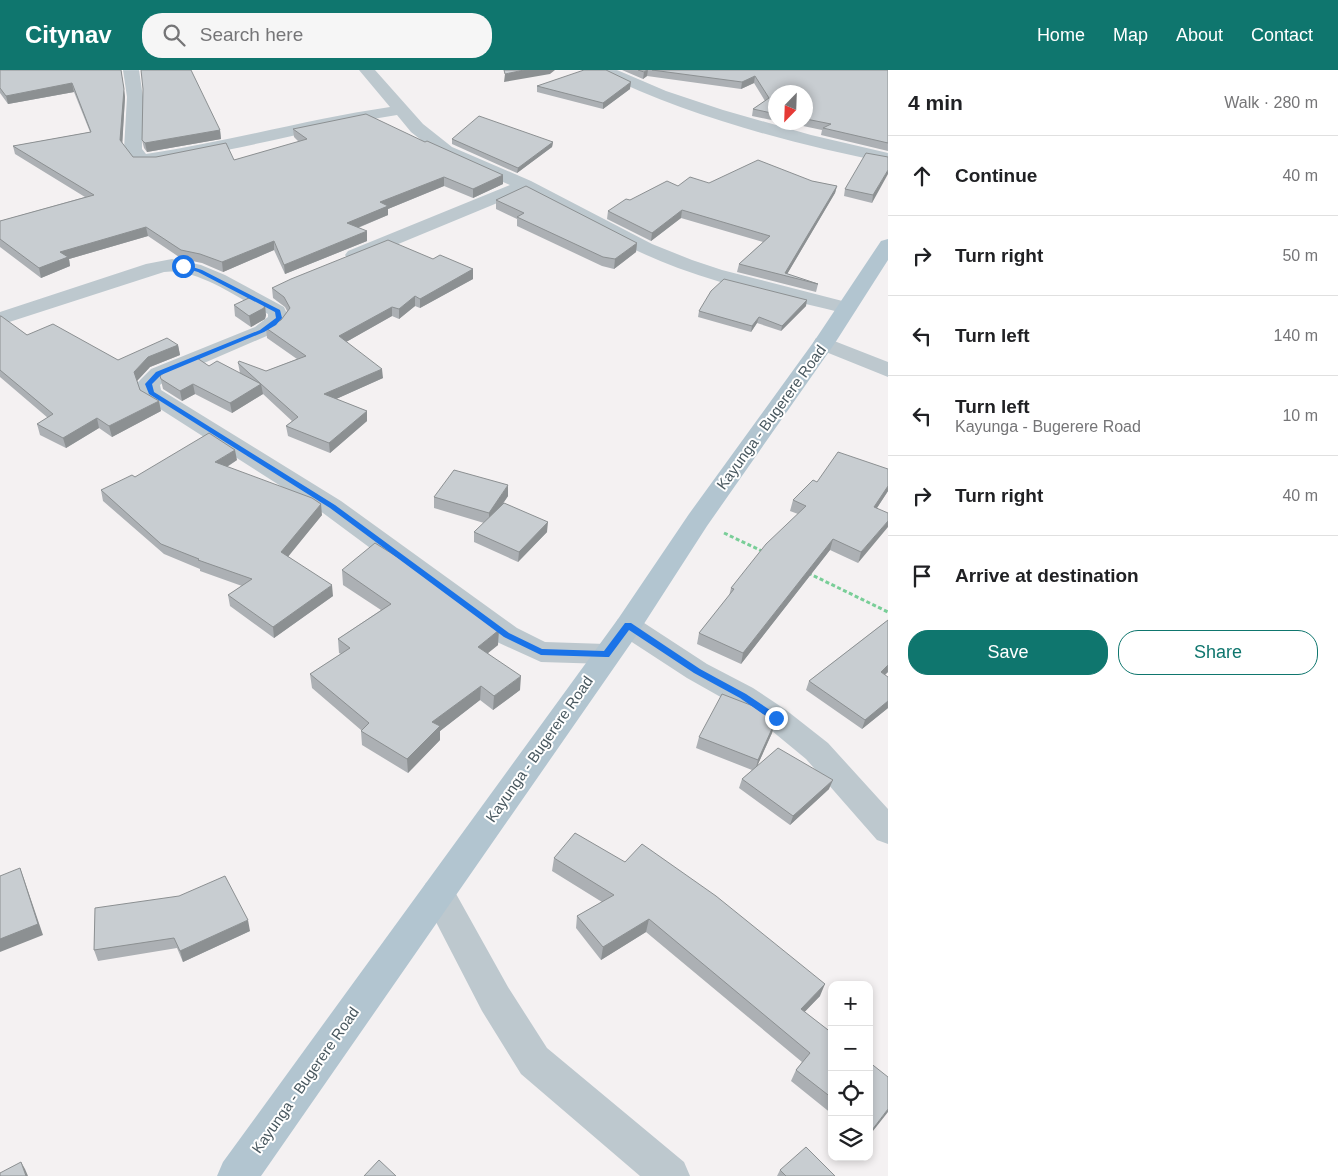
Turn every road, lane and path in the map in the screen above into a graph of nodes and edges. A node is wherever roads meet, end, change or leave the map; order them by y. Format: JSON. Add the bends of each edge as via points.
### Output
{"nodes":[{"id":1,"x":130,"y":70,"type":"edge"},
{"id":2,"x":366,"y":70,"type":"edge"},
{"id":3,"x":605,"y":70,"type":"edge"},
{"id":4,"x":400,"y":110,"type":"junction"},
{"id":5,"x":888,"y":158,"type":"edge"},
{"id":6,"x":525,"y":185,"type":"junction"},
{"id":7,"x":888,"y":245,"type":"edge"},
{"id":8,"x":343,"y":260,"type":"edge"},
{"id":9,"x":847,"y":308,"type":"junction"},
{"id":10,"x":0,"y":319,"type":"edge"},
{"id":11,"x":824,"y":343,"type":"junction"},
{"id":12,"x":888,"y":370,"type":"edge"},
{"id":13,"x":698,"y":520,"type":"junction"},
{"id":14,"x":767,"y":553,"type":"edge"},
{"id":15,"x":802,"y":570,"type":"edge"},
{"id":16,"x":888,"y":612,"type":"edge"},
{"id":17,"x":628,"y":626,"type":"junction"},
{"id":18,"x":606,"y":654,"type":"junction"},
{"id":19,"x":888,"y":831,"type":"edge"},
{"id":20,"x":438,"y":893,"type":"junction"},
{"id":21,"x":237,"y":1176,"type":"edge"},
{"id":22,"x":670,"y":1176,"type":"edge"}],
"edges":[{"from":1,"to":4,"type":"street","via":[[135,97],[133,149],[141,160],[180,155],[352,116]]},
{"from":2,"to":4,"type":"street"},
{"from":3,"to":5,"type":"street","via":[[719,114],[846,150]]},
{"from":4,"to":6,"type":"street","via":[[446,152]]},
{"from":6,"to":8,"type":"street"},
{"from":6,"to":9,"type":"street","via":[[646,248],[685,264]]},
{"from":7,"to":9,"type":"main road","name":"Kayunga - Bugerere Road"},
{"from":9,"to":11,"type":"main road","name":"Kayunga - Bugerere Road"},
{"from":10,"to":18,"type":"street","via":[[170,264],[200,271],[260,293],[277,311],[279,318],[274,324],[159,374],[148,384],[151,393],[332,507],[506,635],[541,652]]},
{"from":11,"to":12,"type":"street"},
{"from":11,"to":13,"type":"main road","name":"Kayunga - Bugerere Road"},
{"from":13,"to":14,"type":"path"},
{"from":13,"to":17,"type":"main road","name":"Kayunga - Bugerere Road"},
{"from":15,"to":16,"type":"path"},
{"from":17,"to":18,"type":"main road","name":"Kayunga - Bugerere Road"},
{"from":17,"to":19,"type":"street","via":[[776,718],[817,751]]},
{"from":18,"to":20,"type":"main road","name":"Kayunga - Bugerere Road"},
{"from":20,"to":21,"type":"main road","name":"Kayunga - Bugerere Road"},
{"from":20,"to":22,"type":"street","via":[[495,999],[534,1061]]}]}
